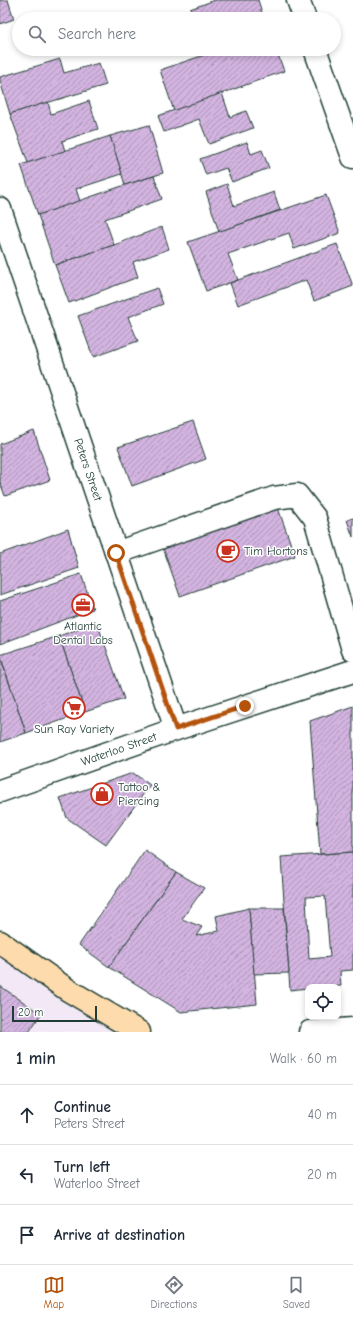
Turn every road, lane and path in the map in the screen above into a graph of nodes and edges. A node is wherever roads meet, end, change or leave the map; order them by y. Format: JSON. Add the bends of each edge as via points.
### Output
{"nodes":[{"id":1,"x":298,"y":0,"type":"edge"},
{"id":2,"x":302,"y":12,"type":"edge"},
{"id":3,"x":317,"y":56,"type":"edge"},
{"id":4,"x":353,"y":157,"type":"edge"},
{"id":5,"x":0,"y":209,"type":"edge"},
{"id":6,"x":116,"y":553,"type":"junction"},
{"id":7,"x":353,"y":650,"type":"edge"},
{"id":8,"x":353,"y":671,"type":"edge"},
{"id":9,"x":176,"y":729,"type":"junction"},
{"id":10,"x":0,"y":791,"type":"edge"},
{"id":11,"x":0,"y":942,"type":"edge"},
{"id":12,"x":353,"y":1029,"type":"edge"},
{"id":13,"x":139,"y":1032,"type":"edge"},
{"id":14,"x":310,"y":1032,"type":"edge"}],
"edges":[{"from":1,"to":2,"type":"street"},
{"from":3,"to":4,"type":"street"},
{"from":5,"to":6,"type":"street","name":"Peters Street"},
{"from":6,"to":7,"type":"street","via":[[274,498],[297,495],[315,518]]},
{"from":6,"to":9,"type":"street","name":"Peters Street"},
{"from":8,"to":9,"type":"street","name":"Waterloo Street"},
{"from":9,"to":10,"type":"street","name":"Waterloo Street"},
{"from":11,"to":13,"type":"main road","via":[[68,990]]},
{"from":12,"to":14,"type":"street"}]}
